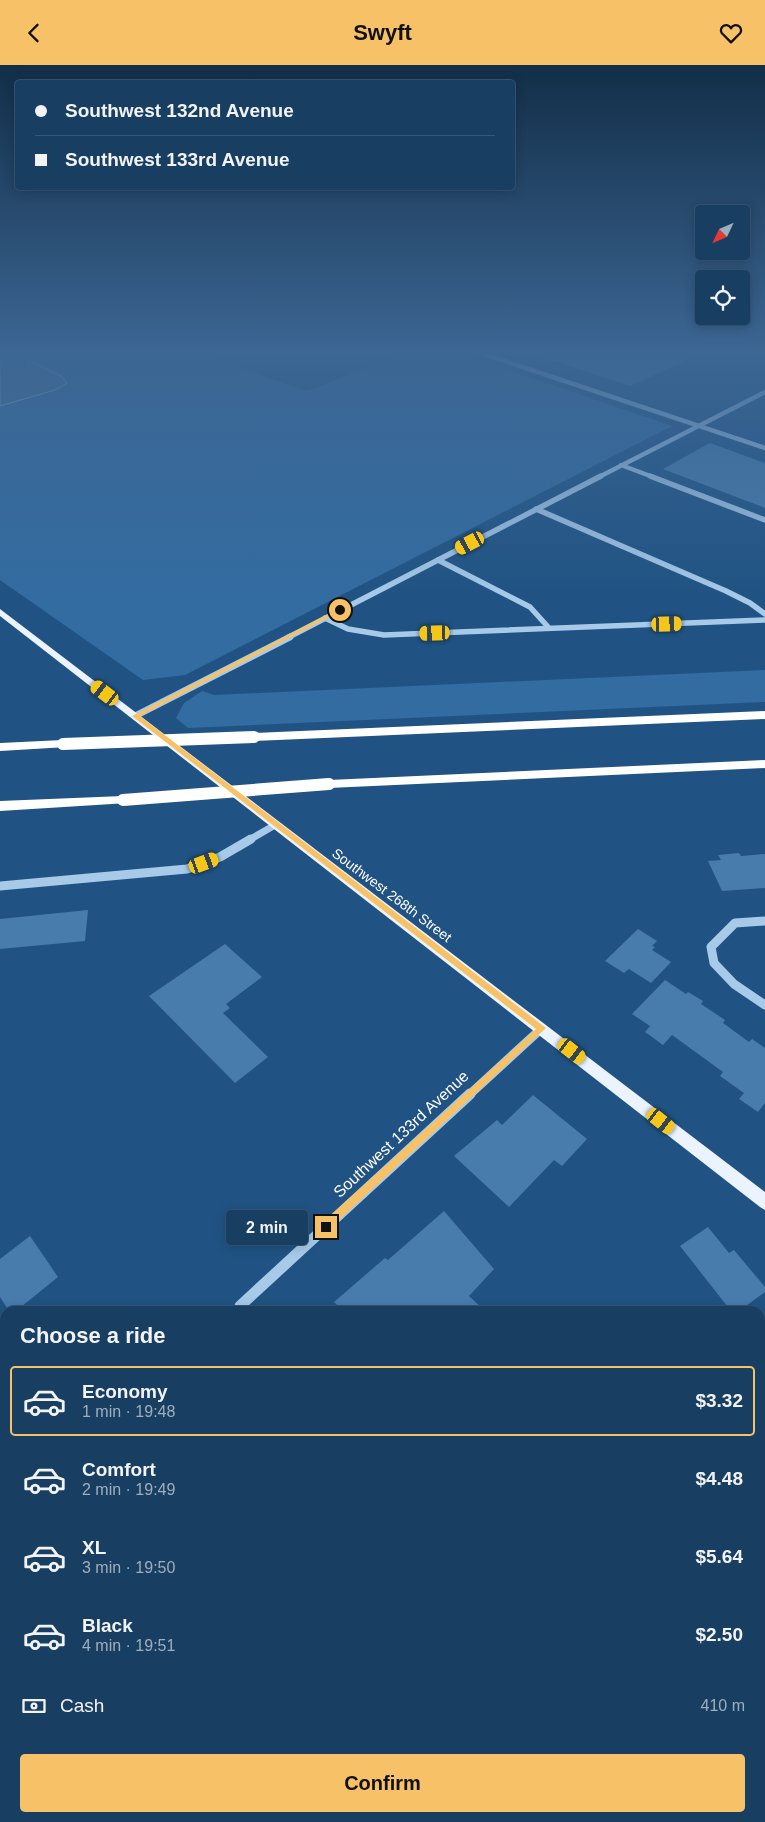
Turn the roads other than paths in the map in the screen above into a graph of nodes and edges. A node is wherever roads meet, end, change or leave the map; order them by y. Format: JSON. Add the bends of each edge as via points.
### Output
{"nodes":[{"id":1,"x":687,"y":432,"type":"edge"},
{"id":2,"x":717,"y":432,"type":"edge"},
{"id":3,"x":765,"y":448,"type":"edge"},
{"id":4,"x":621,"y":465,"type":"junction"},
{"id":5,"x":536,"y":509,"type":"junction"},
{"id":6,"x":765,"y":520,"type":"edge"},
{"id":7,"x":438,"y":560,"type":"junction"},
{"id":8,"x":0,"y":612,"type":"edge"},
{"id":9,"x":765,"y":614,"type":"edge"},
{"id":10,"x":325,"y":617,"type":"junction"},
{"id":11,"x":765,"y":620,"type":"edge"},
{"id":12,"x":549,"y":628,"type":"junction"},
{"id":13,"x":765,"y":715,"type":"edge"},
{"id":14,"x":135,"y":716,"type":"junction"},
{"id":15,"x":0,"y":747,"type":"edge"},
{"id":16,"x":765,"y":764,"type":"edge"},
{"id":17,"x":0,"y":805,"type":"edge"},
{"id":18,"x":275,"y":825,"type":"junction"},
{"id":19,"x":0,"y":886,"type":"edge"},
{"id":20,"x":765,"y":921,"type":"edge"},
{"id":21,"x":765,"y":1005,"type":"edge"},
{"id":22,"x":542,"y":1028,"type":"junction"},
{"id":23,"x":765,"y":1202,"type":"edge"},
{"id":24,"x":240,"y":1306,"type":"dead end"}],
"edges":[{"from":1,"to":4,"type":"street"},
{"from":2,"to":3,"type":"street"},
{"from":4,"to":5,"type":"street"},
{"from":4,"to":6,"type":"street"},
{"from":5,"to":7,"type":"street"},
{"from":5,"to":9,"type":"street","via":[[726,591]]},
{"from":7,"to":10,"type":"street"},
{"from":7,"to":12,"type":"street","via":[[530,607]]},
{"from":8,"to":14,"type":"main road","name":"Southwest 268th Street"},
{"from":10,"to":12,"type":"street","via":[[348,629],[384,635]]},
{"from":10,"to":14,"type":"street"},
{"from":11,"to":12,"type":"street"},
{"from":13,"to":15,"type":"highway","bridge":true},
{"from":14,"to":18,"type":"main road","name":"Southwest 268th Street"},
{"from":16,"to":17,"type":"highway","bridge":true,"via":[[329,784],[123,800]]},
{"from":18,"to":19,"type":"street","via":[[220,857],[187,869]]},
{"from":18,"to":22,"type":"main road","name":"Southwest 268th Street"},
{"from":20,"to":21,"type":"street","via":[[735,923],[711,947],[714,963],[734,984]]},
{"from":22,"to":23,"type":"main road","name":"Southwest 268th Street"},
{"from":22,"to":24,"type":"street","name":"Southwest 133rd Avenue"}]}
